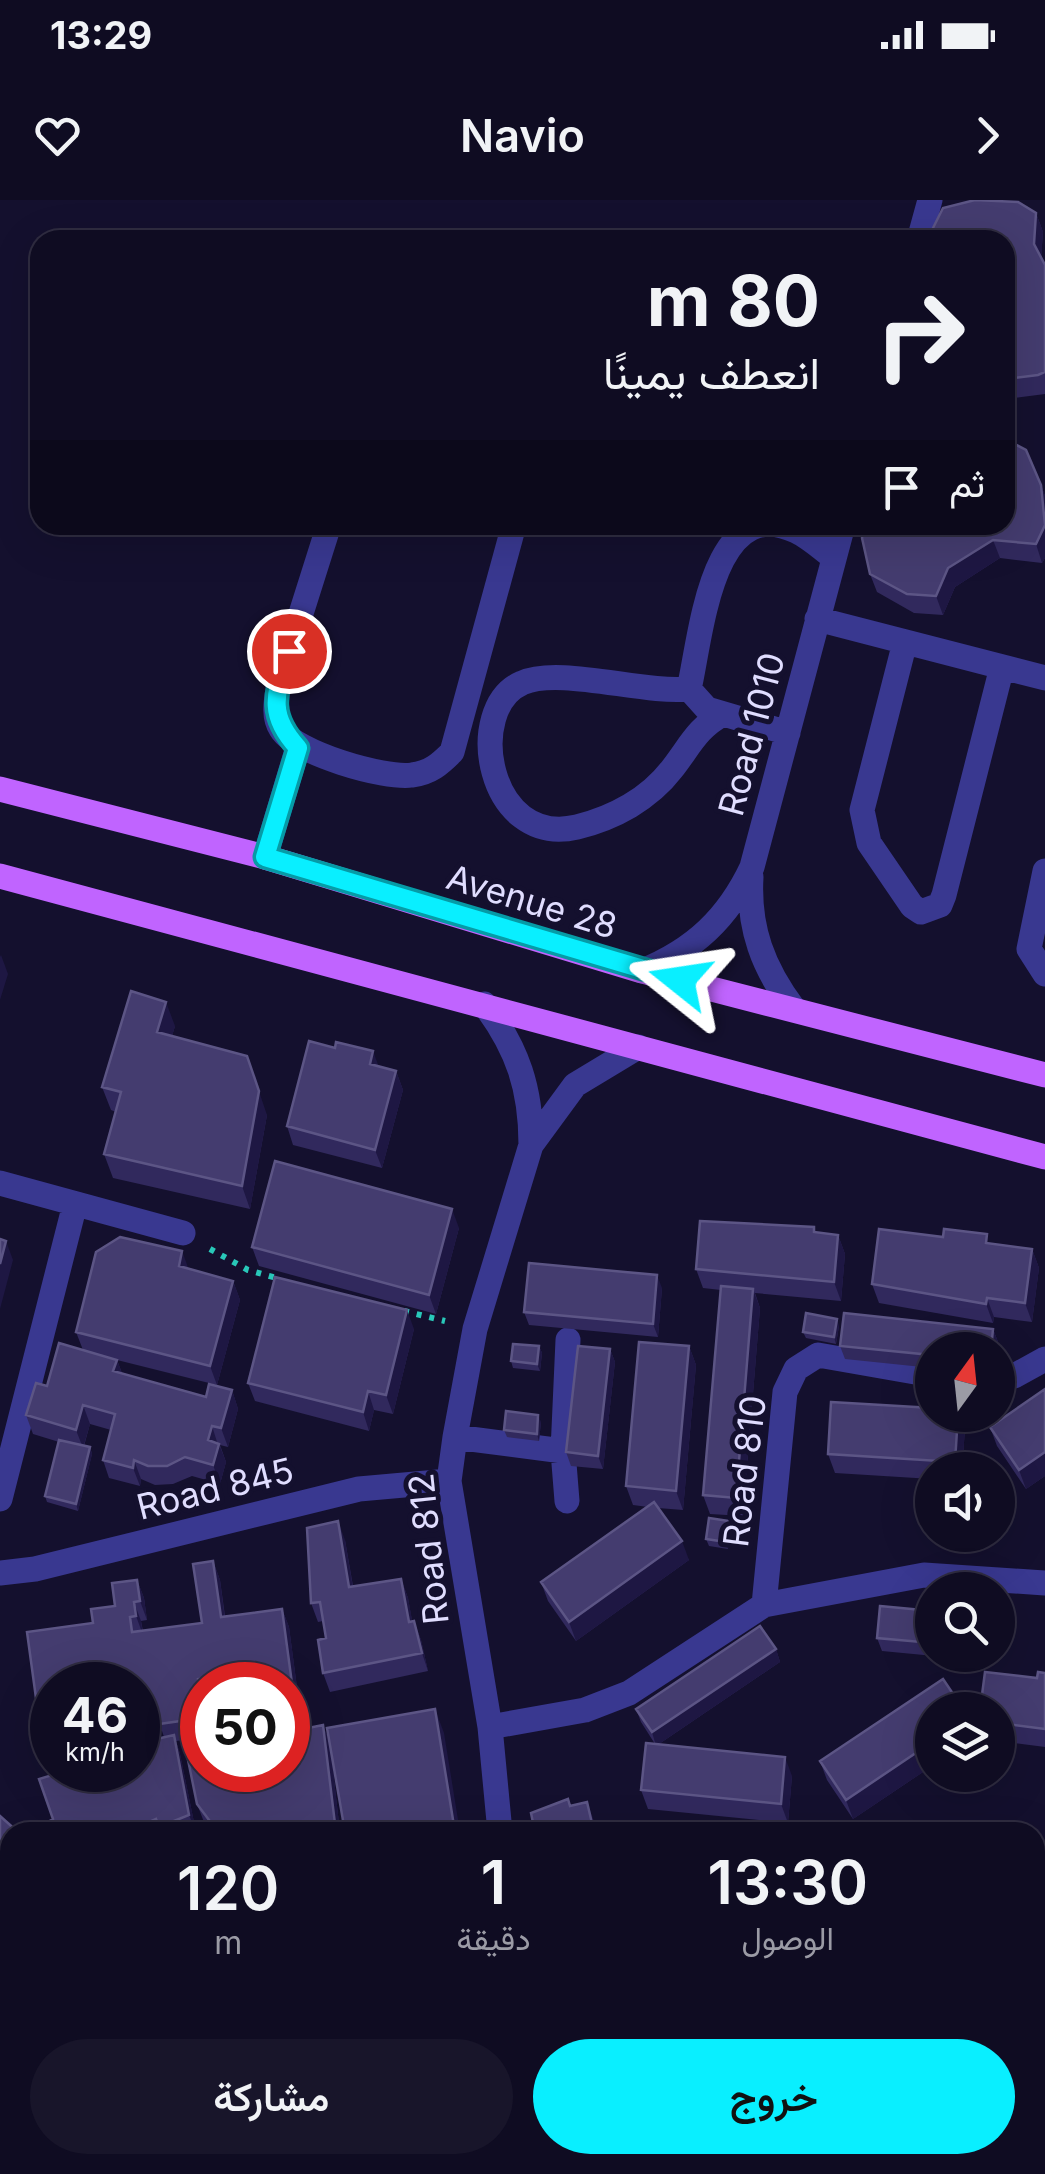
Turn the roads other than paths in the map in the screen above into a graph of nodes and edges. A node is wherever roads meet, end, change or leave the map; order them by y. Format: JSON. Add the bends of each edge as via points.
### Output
{"nodes":[{"id":1,"x":930,"y":200,"type":"edge"},
{"id":2,"x":922,"y":230,"type":"edge"},
{"id":3,"x":326,"y":535,"type":"edge"},
{"id":4,"x":511,"y":535,"type":"edge"},
{"id":5,"x":736,"y":535,"type":"edge"},
{"id":6,"x":801,"y":535,"type":"edge"},
{"id":7,"x":840,"y":535,"type":"edge"},
{"id":8,"x":834,"y":558,"type":"junction"},
{"id":9,"x":818,"y":619,"type":"junction"},
{"id":10,"x":905,"y":642,"type":"junction"},
{"id":11,"x":1002,"y":667,"type":"junction"},
{"id":12,"x":1045,"y":678,"type":"edge"},
{"id":13,"x":689,"y":690,"type":"junction"},
{"id":14,"x":723,"y":714,"type":"junction"},
{"id":15,"x":788,"y":733,"type":"junction"},
{"id":16,"x":298,"y":748,"type":"junction"},
{"id":17,"x":0,"y":790,"type":"edge"},
{"id":18,"x":265,"y":857,"type":"junction"},
{"id":19,"x":752,"y":867,"type":"junction"},
{"id":20,"x":1045,"y":871,"type":"edge"},
{"id":21,"x":0,"y":876,"type":"edge"},
{"id":22,"x":642,"y":970,"type":"junction"},
{"id":23,"x":1045,"y":974,"type":"edge"},
{"id":24,"x":484,"y":1004,"type":"junction"},
{"id":25,"x":794,"y":1009,"type":"junction"},
{"id":26,"x":638,"y":1047,"type":"junction"},
{"id":27,"x":1045,"y":1075,"type":"edge"},
{"id":28,"x":531,"y":1146,"type":"junction"},
{"id":29,"x":1045,"y":1157,"type":"edge"},
{"id":30,"x":0,"y":1183,"type":"edge"},
{"id":31,"x":75,"y":1204,"type":"junction"},
{"id":32,"x":183,"y":1233,"type":"road end"},
{"id":33,"x":568,"y":1340,"type":"dead end"},
{"id":34,"x":1045,"y":1360,"type":"edge"},
{"id":35,"x":915,"y":1372,"type":"edge"},
{"id":36,"x":1015,"y":1375,"type":"edge"},
{"id":37,"x":455,"y":1436,"type":"junction"},
{"id":38,"x":563,"y":1450,"type":"junction"},
{"id":39,"x":449,"y":1482,"type":"junction"},
{"id":40,"x":0,"y":1499,"type":"edge"},
{"id":41,"x":566,"y":1500,"type":"dead end"},
{"id":42,"x":0,"y":1573,"type":"edge"},
{"id":43,"x":1040,"y":1577,"type":"edge"},
{"id":44,"x":764,"y":1605,"type":"junction"},
{"id":45,"x":490,"y":1726,"type":"junction"},
{"id":46,"x":499,"y":1822,"type":"edge"}],
"edges":[{"from":1,"to":2,"type":"street"},
{"from":3,"to":16,"type":"street","via":[[275,708],[280,728]]},
{"from":4,"to":16,"type":"street","via":[[452,752],[434,769],[410,776]]},
{"from":5,"to":13,"type":"street","via":[[722,556]]},
{"from":6,"to":8,"type":"street"},
{"from":7,"to":8,"type":"street","name":"Road 1010"},
{"from":8,"to":9,"type":"street","name":"Road 1010"},
{"from":9,"to":10,"type":"street","name":"Road 1010"},
{"from":9,"to":15,"type":"street","name":"Road 1010"},
{"from":10,"to":11,"type":"street","name":"Road 1010"},
{"from":10,"to":11,"type":"street","via":[[862,810],[868,843],[921,912],[940,905],[944,895]]},
{"from":11,"to":12,"type":"street","name":"Road 1010"},
{"from":13,"to":14,"type":"street","via":[[706,709]]},
{"from":13,"to":14,"type":"street","via":[[550,678],[522,683],[504,698],[493,722],[496,786],[508,807],[529,822],[554,831],[578,826],[644,797],[702,726]]},
{"from":14,"to":15,"type":"street"},
{"from":15,"to":19,"type":"street","name":"Road 1010"},
{"from":16,"to":18,"type":"street"},
{"from":17,"to":18,"type":"main road","name":"Avenue 28"},
{"from":18,"to":22,"type":"main road","name":"Avenue 28"},
{"from":19,"to":22,"type":"street","name":"Road 1010","via":[[709,932]]},
{"from":19,"to":25,"type":"street","name":"Road 1010","via":[[762,957]]},
{"from":20,"to":23,"type":"street","via":[[1029,949]]},
{"from":21,"to":24,"type":"main road"},
{"from":22,"to":25,"type":"main road","name":"Avenue 28"},
{"from":24,"to":26,"type":"main road"},
{"from":24,"to":28,"type":"street","name":"Road 812","via":[[524,1070]]},
{"from":25,"to":27,"type":"main road","name":"Avenue 28"},
{"from":26,"to":28,"type":"street","name":"Road 812","via":[[575,1085]]},
{"from":26,"to":29,"type":"main road"},
{"from":28,"to":37,"type":"street","name":"Road 812","via":[[475,1329]]},
{"from":30,"to":31,"type":"street"},
{"from":31,"to":32,"type":"street"},
{"from":31,"to":40,"type":"street"},
{"from":33,"to":38,"type":"street"},
{"from":34,"to":36,"type":"street"},
{"from":35,"to":44,"type":"street","name":"Road 810","via":[[818,1356],[796,1368],[785,1392]]},
{"from":37,"to":38,"type":"street"},
{"from":37,"to":39,"type":"street","name":"Road 812"},
{"from":38,"to":41,"type":"street"},
{"from":39,"to":42,"type":"street","name":"Road 845","via":[[358,1489]]},
{"from":39,"to":45,"type":"street","name":"Road 812"},
{"from":43,"to":44,"type":"street","via":[[924,1576]]},
{"from":44,"to":45,"type":"street","via":[[629,1693],[585,1710]]},
{"from":45,"to":46,"type":"street","name":"Road 812"}]}
